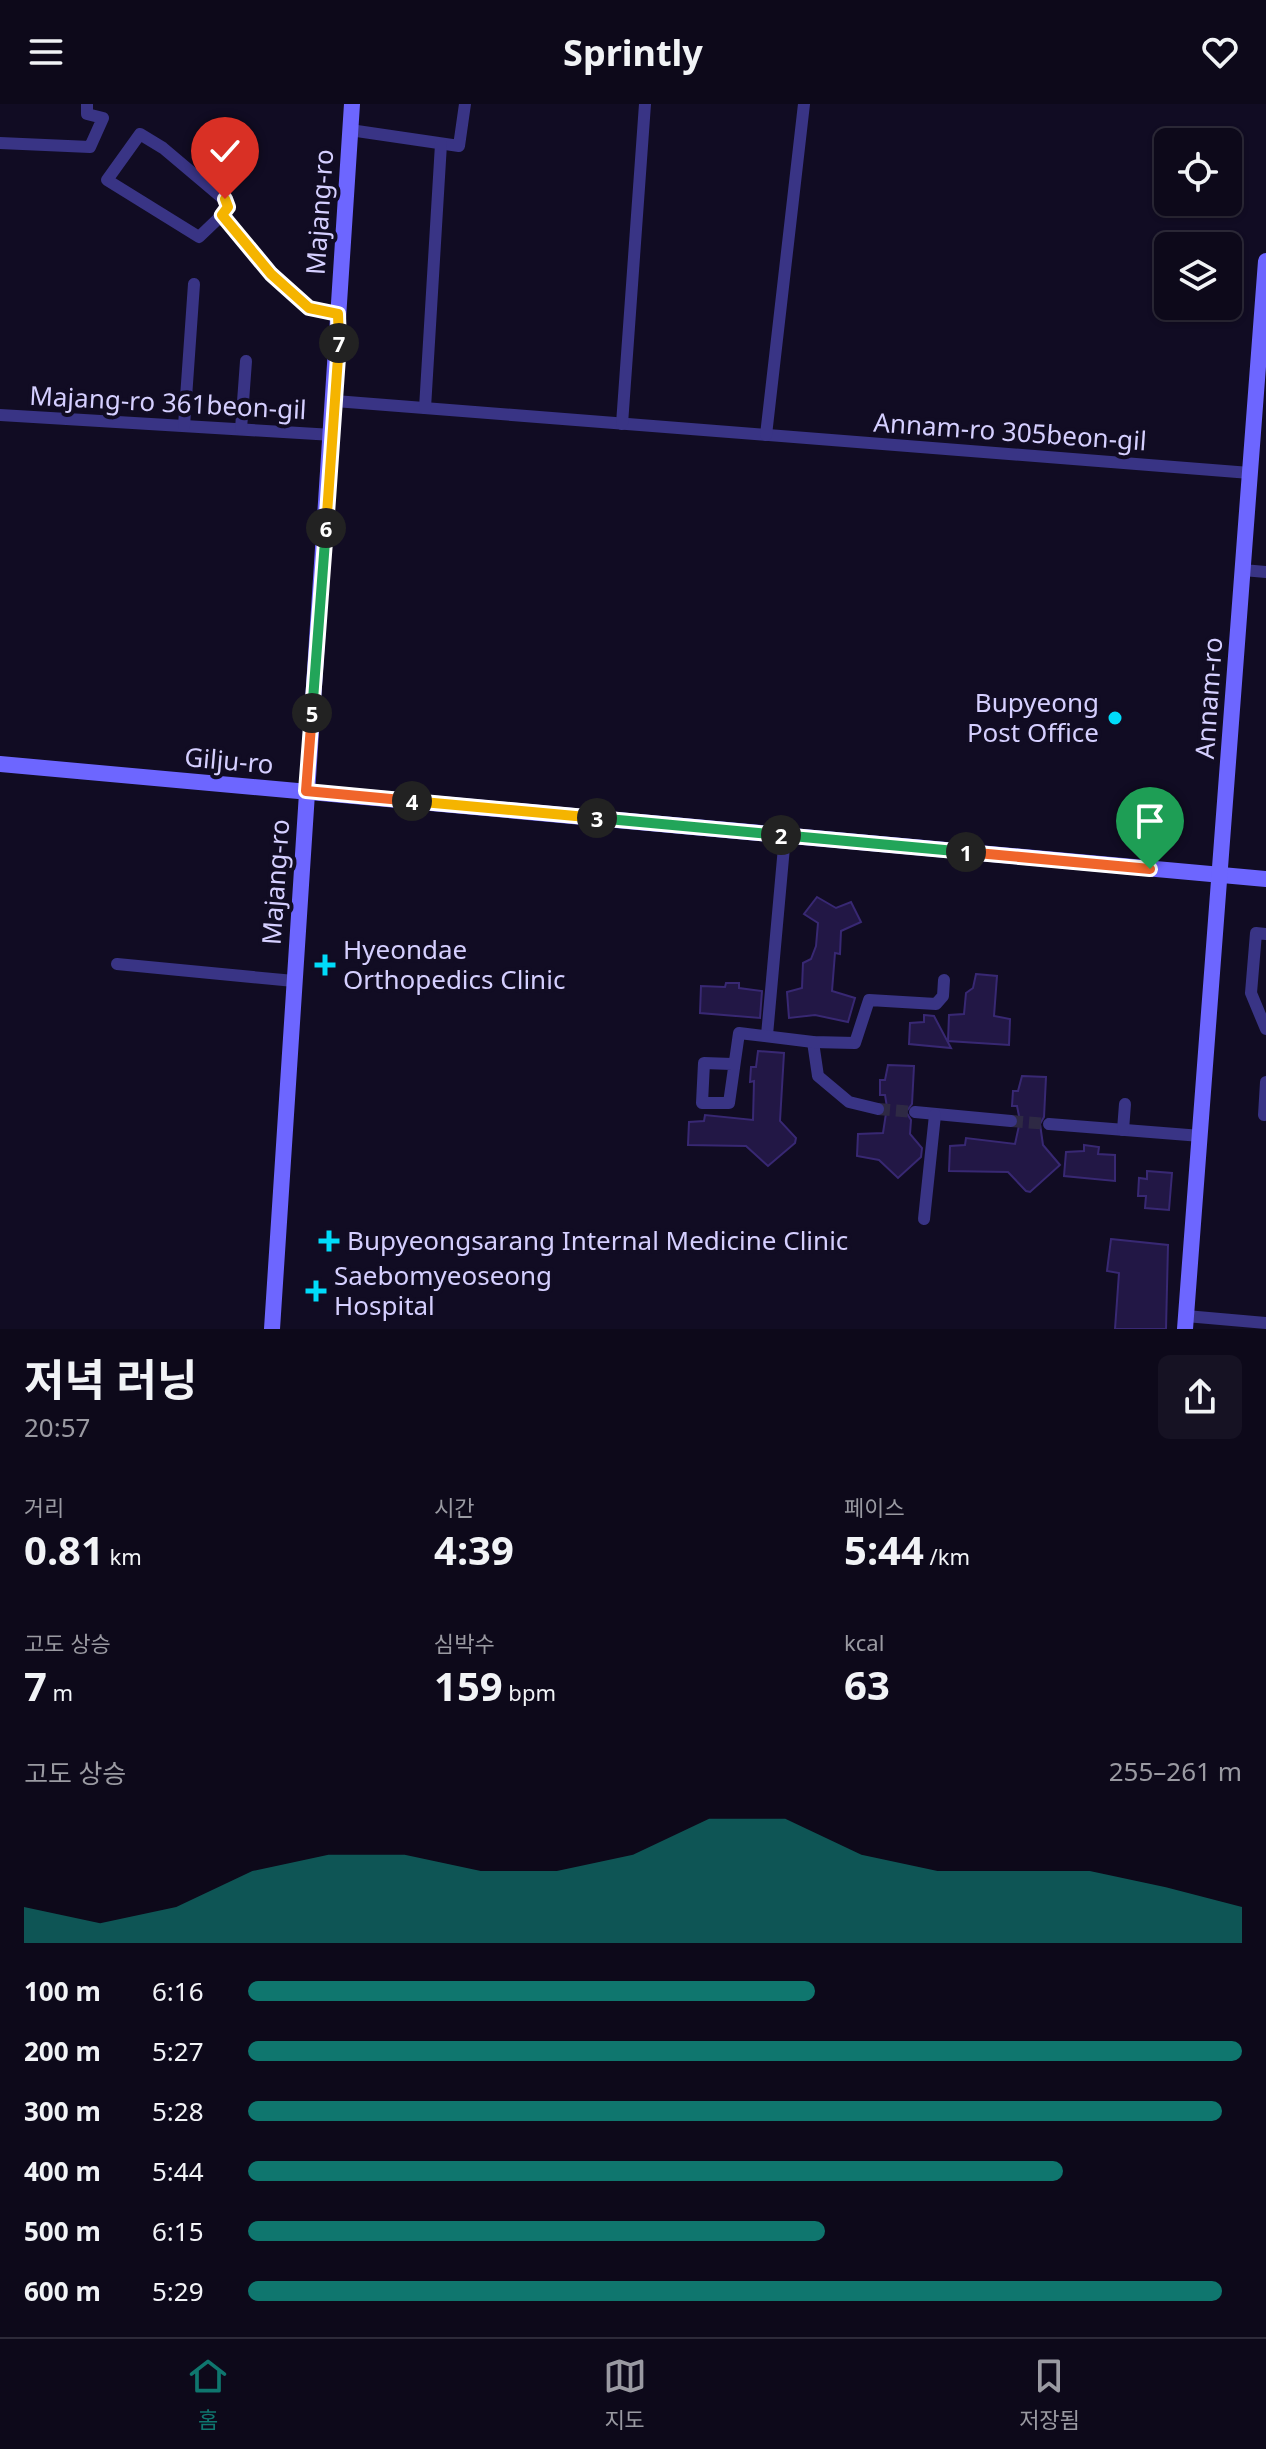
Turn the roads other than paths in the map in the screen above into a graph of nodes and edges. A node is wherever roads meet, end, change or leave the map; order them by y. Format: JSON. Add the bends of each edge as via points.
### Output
{"nodes":[{"id":1,"x":87,"y":104,"type":"edge"},
{"id":2,"x":352,"y":104,"type":"edge"},
{"id":3,"x":465,"y":104,"type":"edge"},
{"id":4,"x":645,"y":104,"type":"edge"},
{"id":5,"x":804,"y":104,"type":"edge"},
{"id":6,"x":350,"y":130,"type":"junction"},
{"id":7,"x":0,"y":143,"type":"edge"},
{"id":8,"x":441,"y":144,"type":"junction"},
{"id":9,"x":222,"y":215,"type":"junction"},
{"id":10,"x":1266,"y":261,"type":"edge"},
{"id":11,"x":194,"y":284,"type":"dead end"},
{"id":12,"x":338,"y":314,"type":"junction"},
{"id":13,"x":246,"y":361,"type":"dead end"},
{"id":14,"x":335,"y":401,"type":"junction"},
{"id":15,"x":425,"y":408,"type":"junction"},
{"id":16,"x":0,"y":415,"type":"edge"},
{"id":17,"x":622,"y":424,"type":"junction"},
{"id":18,"x":184,"y":426,"type":"junction"},
{"id":19,"x":241,"y":429,"type":"junction"},
{"id":20,"x":333,"y":435,"type":"junction"},
{"id":21,"x":766,"y":435,"type":"junction"},
{"id":22,"x":1250,"y":473,"type":"junction"},
{"id":23,"x":1243,"y":570,"type":"junction"},
{"id":24,"x":1266,"y":572,"type":"edge"},
{"id":25,"x":0,"y":764,"type":"edge"},
{"id":26,"x":306,"y":791,"type":"junction"},
{"id":27,"x":785,"y":836,"type":"junction"},
{"id":28,"x":1220,"y":876,"type":"junction"},
{"id":29,"x":1266,"y":879,"type":"edge"},
{"id":30,"x":1266,"y":934,"type":"edge"},
{"id":31,"x":117,"y":964,"type":"dead end"},
{"id":32,"x":944,"y":980,"type":"dead end"},
{"id":33,"x":294,"y":981,"type":"junction"},
{"id":34,"x":1266,"y":1029,"type":"edge"},
{"id":35,"x":767,"y":1035,"type":"junction"},
{"id":36,"x":813,"y":1042,"type":"junction"},
{"id":37,"x":732,"y":1064,"type":"dead end"},
{"id":38,"x":1266,"y":1082,"type":"edge"},
{"id":39,"x":1125,"y":1104,"type":"dead end"},
{"id":40,"x":878,"y":1109,"type":"tunnel mouth"},
{"id":41,"x":915,"y":1112,"type":"tunnel mouth"},
{"id":42,"x":935,"y":1115,"type":"junction"},
{"id":43,"x":1264,"y":1115,"type":"dead end"},
{"id":44,"x":1011,"y":1121,"type":"tunnel mouth"},
{"id":45,"x":1049,"y":1124,"type":"tunnel mouth"},
{"id":46,"x":1123,"y":1130,"type":"junction"},
{"id":47,"x":1201,"y":1136,"type":"junction"},
{"id":48,"x":924,"y":1219,"type":"dead end"},
{"id":49,"x":1186,"y":1322,"type":"edge"},
{"id":50,"x":1266,"y":1323,"type":"edge"},
{"id":51,"x":272,"y":1329,"type":"edge"}],
"edges":[{"from":1,"to":7,"type":"street","via":[[87,114],[103,118],[90,147]]},
{"from":2,"to":6,"type":"main road","name":"Majang-ro"},
{"from":3,"to":8,"type":"street","via":[[459,146]]},
{"from":4,"to":17,"type":"street"},
{"from":5,"to":21,"type":"street"},
{"from":6,"to":8,"type":"street"},
{"from":6,"to":12,"type":"main road","name":"Majang-ro"},
{"from":8,"to":15,"type":"street"},
{"from":9,"to":9,"type":"street","via":[[228,207],[225,199],[140,134],[107,177],[109,185],[194,236]]},
{"from":9,"to":12,"type":"street","via":[[271,274],[309,308]]},
{"from":10,"to":22,"type":"main road","name":"Annam-ro"},
{"from":11,"to":18,"type":"street"},
{"from":12,"to":14,"type":"main road","name":"Majang-ro"},
{"from":13,"to":19,"type":"street"},
{"from":14,"to":15,"type":"street","name":"Annam-ro 305beon-gil"},
{"from":14,"to":20,"type":"main road","name":"Majang-ro"},
{"from":15,"to":17,"type":"street","name":"Annam-ro 305beon-gil"},
{"from":16,"to":18,"type":"street","name":"Majang-ro 361beon-gil"},
{"from":17,"to":21,"type":"street","name":"Annam-ro 305beon-gil"},
{"from":18,"to":19,"type":"street","name":"Majang-ro 361beon-gil"},
{"from":19,"to":20,"type":"street","name":"Majang-ro 361beon-gil"},
{"from":20,"to":26,"type":"main road","name":"Majang-ro"},
{"from":21,"to":22,"type":"street","name":"Annam-ro 305beon-gil"},
{"from":22,"to":23,"type":"main road","name":"Annam-ro"},
{"from":23,"to":24,"type":"street"},
{"from":23,"to":28,"type":"main road","name":"Annam-ro"},
{"from":25,"to":26,"type":"main road","name":"Gilju-ro"},
{"from":26,"to":27,"type":"main road","name":"Gilju-ro"},
{"from":26,"to":33,"type":"main road","name":"Majang-ro"},
{"from":27,"to":28,"type":"main road","name":"Gilju-ro"},
{"from":27,"to":35,"type":"street"},
{"from":28,"to":29,"type":"main road","name":"Gilju-ro"},
{"from":28,"to":47,"type":"main road","name":"Annam-ro"},
{"from":30,"to":34,"type":"street","via":[[1256,933],[1251,993]]},
{"from":31,"to":33,"type":"street"},
{"from":32,"to":36,"type":"street","via":[[943,996],[936,1004],[869,1000],[855,1043]]},
{"from":33,"to":51,"type":"main road","name":"Majang-ro"},
{"from":35,"to":36,"type":"street"},
{"from":35,"to":37,"type":"street","via":[[739,1033]]},
{"from":36,"to":40,"type":"street","via":[[818,1076],[849,1102]]},
{"from":38,"to":43,"type":"street"},
{"from":39,"to":46,"type":"street"},
{"from":41,"to":42,"type":"street"},
{"from":42,"to":44,"type":"street"},
{"from":42,"to":48,"type":"street"},
{"from":45,"to":46,"type":"street"},
{"from":46,"to":47,"type":"street"},
{"from":47,"to":49,"type":"main road","name":"Annam-ro"},
{"from":49,"to":50,"type":"street"}]}
